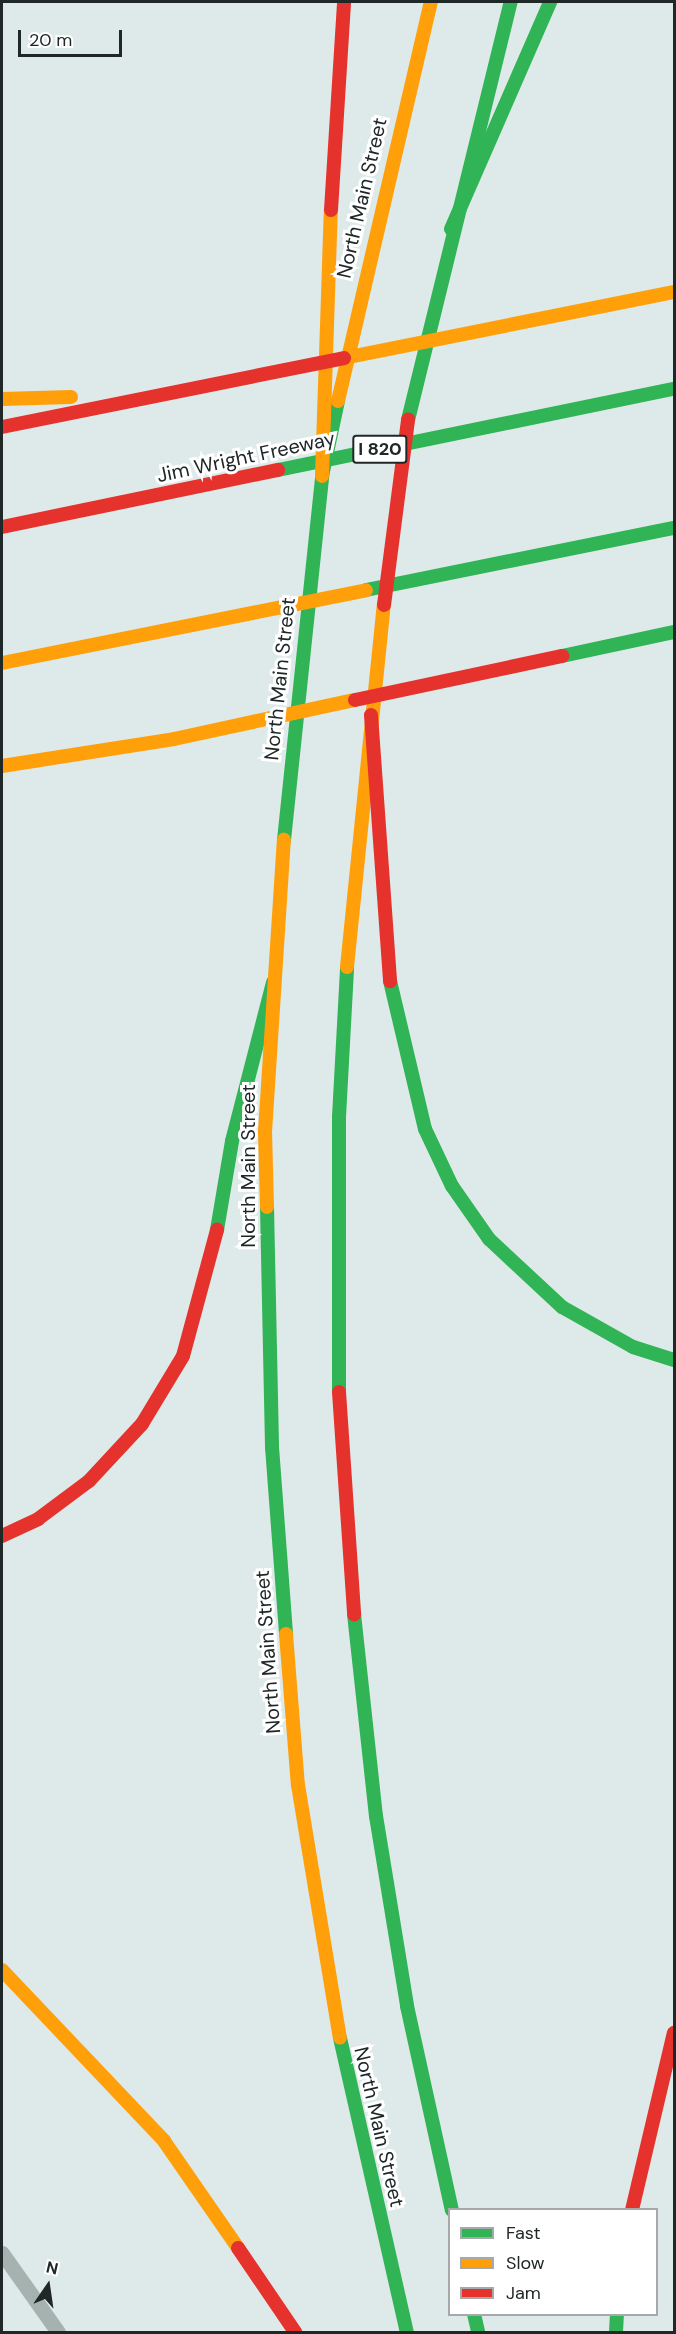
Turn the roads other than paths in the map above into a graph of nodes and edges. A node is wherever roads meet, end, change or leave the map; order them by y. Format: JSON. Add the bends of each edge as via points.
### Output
{"nodes":[{"id":1,"x":344,"y":2,"type":"edge"},
{"id":2,"x":431,"y":2,"type":"edge"},
{"id":3,"x":511,"y":2,"type":"edge"},
{"id":4,"x":550,"y":2,"type":"edge"},
{"id":5,"x":451,"y":229,"type":"junction"},
{"id":6,"x":675,"y":292,"type":"edge"},
{"id":7,"x":675,"y":389,"type":"edge"},
{"id":8,"x":169,"y":394,"type":"junction"},
{"id":9,"x":2,"y":399,"type":"edge"},
{"id":10,"x":2,"y":427,"type":"edge"},
{"id":11,"x":322,"y":476,"type":"junction"},
{"id":12,"x":2,"y":527,"type":"edge"},
{"id":13,"x":675,"y":528,"type":"edge"},
{"id":14,"x":675,"y":632,"type":"edge"},
{"id":15,"x":675,"y":643,"type":"edge"},
{"id":16,"x":542,"y":662,"type":"junction"},
{"id":17,"x":2,"y":663,"type":"edge"},
{"id":18,"x":371,"y":715,"type":"junction"},
{"id":19,"x":2,"y":766,"type":"edge"},
{"id":20,"x":273,"y":982,"type":"junction"},
{"id":21,"x":675,"y":1360,"type":"edge"},
{"id":22,"x":2,"y":1536,"type":"edge"},
{"id":23,"x":2,"y":1970,"type":"edge"},
{"id":24,"x":675,"y":2033,"type":"edge"},
{"id":25,"x":452,"y":2208,"type":"edge"},
{"id":26,"x":632,"y":2208,"type":"edge"},
{"id":27,"x":2,"y":2253,"type":"edge"},
{"id":28,"x":474,"y":2316,"type":"edge"},
{"id":29,"x":617,"y":2316,"type":"edge"},
{"id":30,"x":58,"y":2332,"type":"edge"},
{"id":31,"x":295,"y":2332,"type":"edge"},
{"id":32,"x":407,"y":2332,"type":"edge"},
{"id":33,"x":478,"y":2332,"type":"edge"},
{"id":34,"x":616,"y":2332,"type":"edge"}],
"edges":[{"from":1,"to":11,"type":"main road","via":[[322,350]]},
{"from":2,"to":11,"type":"main road","name":"North Main Street","via":[[371,242]]},
{"from":3,"to":5,"type":"main road"},
{"from":4,"to":5,"type":"main road"},
{"from":5,"to":18,"type":"main road","via":[[403,443]]},
{"from":6,"to":8,"type":"main road"},
{"from":7,"to":12,"type":"main road","name":"Jim Wright Freeway","number":"I 820"},
{"from":8,"to":9,"type":"main road"},
{"from":8,"to":10,"type":"main road"},
{"from":11,"to":20,"type":"main road","name":"North Main Street"},
{"from":13,"to":17,"type":"main road"},
{"from":14,"to":16,"type":"main road"},
{"from":15,"to":16,"type":"main road"},
{"from":16,"to":19,"type":"main road","via":[[174,739]]},
{"from":18,"to":21,"type":"main road","via":[[387,968],[425,1128],[452,1186],[489,1239],[562,1306],[633,1347]]},
{"from":18,"to":25,"type":"main road","via":[[350,906],[339,1117],[336,1329],[345,1532],[376,1816],[407,2006]]},
{"from":20,"to":22,"type":"main road","via":[[232,1141],[212,1265],[183,1356],[142,1424],[89,1481],[38,1519]]},
{"from":20,"to":32,"type":"main road","name":"North Main Street","via":[[265,1132],[272,1447],[298,1785],[347,2082]]},
{"from":23,"to":31,"type":"main road","via":[[164,2141]]},
{"from":24,"to":26,"type":"main road"},
{"from":27,"to":30,"type":"lane"},
{"from":28,"to":33,"type":"main road"},
{"from":29,"to":34,"type":"main road"}]}
